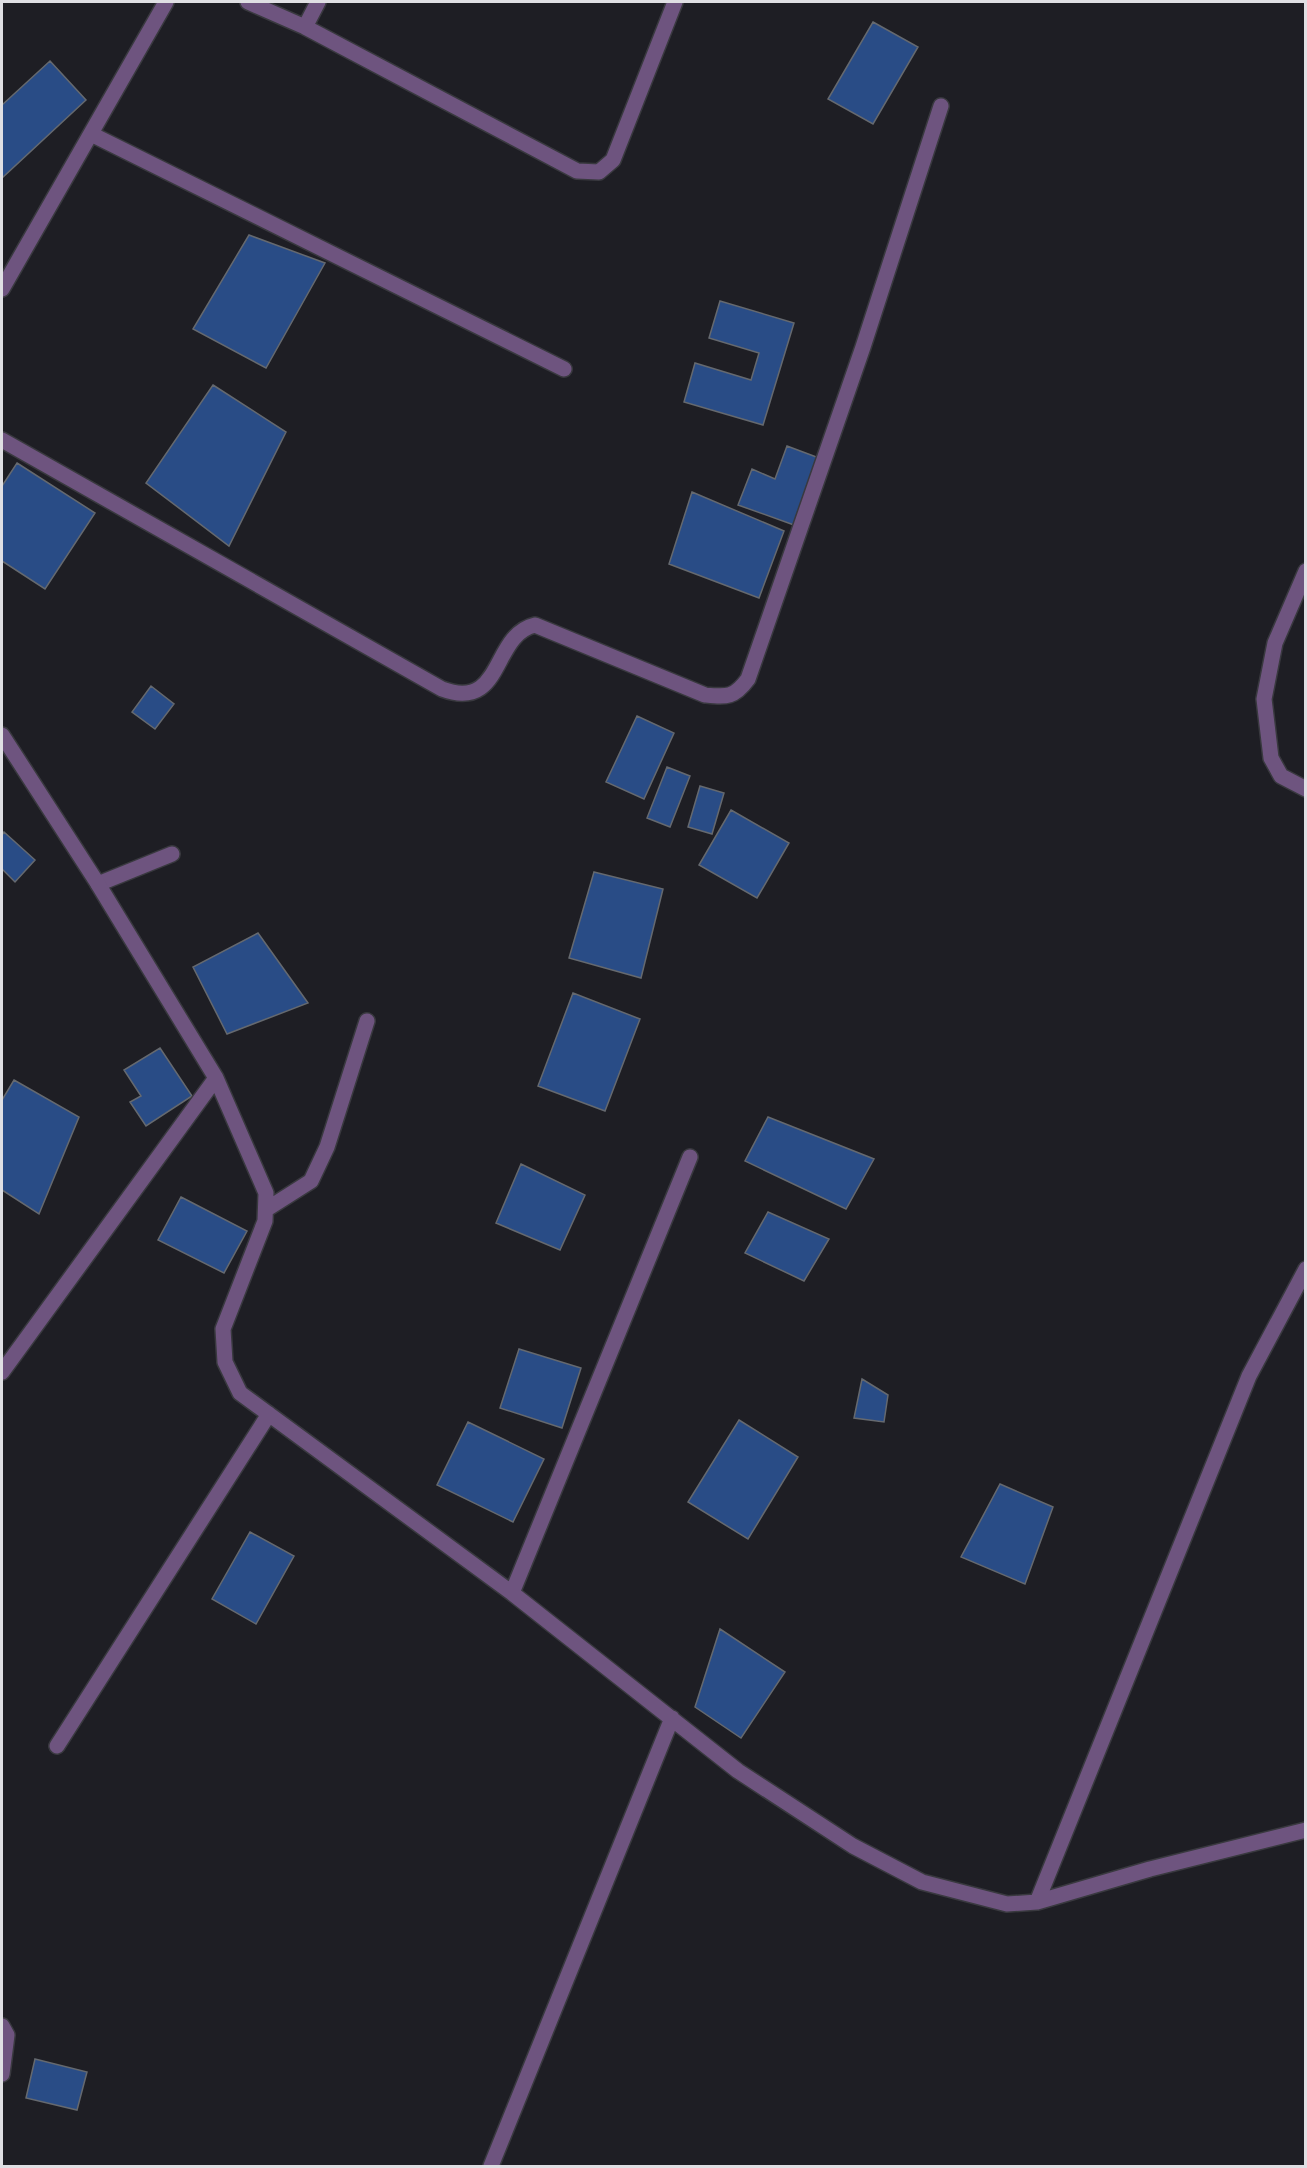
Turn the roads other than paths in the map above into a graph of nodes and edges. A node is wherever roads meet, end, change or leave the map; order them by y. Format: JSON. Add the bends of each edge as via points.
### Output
{"nodes":[{"id":1,"x":166,"y":2,"type":"edge"},
{"id":2,"x":248,"y":2,"type":"edge"},
{"id":3,"x":318,"y":2,"type":"edge"},
{"id":4,"x":675,"y":2,"type":"edge"},
{"id":5,"x":306,"y":27,"type":"junction"},
{"id":6,"x":941,"y":106,"type":"dead end"},
{"id":7,"x":91,"y":134,"type":"junction"},
{"id":8,"x":2,"y":289,"type":"edge"},
{"id":9,"x":564,"y":369,"type":"dead end"},
{"id":10,"x":2,"y":440,"type":"edge"},
{"id":11,"x":1305,"y":572,"type":"edge"},
{"id":12,"x":2,"y":735,"type":"edge"},
{"id":13,"x":1305,"y":789,"type":"edge"},
{"id":14,"x":172,"y":854,"type":"dead end"},
{"id":15,"x":98,"y":884,"type":"junction"},
{"id":16,"x":367,"y":1021,"type":"dead end"},
{"id":17,"x":216,"y":1078,"type":"junction"},
{"id":18,"x":690,"y":1157,"type":"dead end"},
{"id":19,"x":267,"y":1209,"type":"junction"},
{"id":20,"x":1305,"y":1269,"type":"edge"},
{"id":21,"x":2,"y":1372,"type":"edge"},
{"id":22,"x":269,"y":1414,"type":"junction"},
{"id":23,"x":512,"y":1593,"type":"junction"},
{"id":24,"x":672,"y":1718,"type":"junction"},
{"id":25,"x":57,"y":1746,"type":"dead end"},
{"id":26,"x":1305,"y":1830,"type":"edge"},
{"id":27,"x":1037,"y":1902,"type":"junction"},
{"id":28,"x":2,"y":2026,"type":"edge"},
{"id":29,"x":2,"y":2074,"type":"edge"},
{"id":30,"x":491,"y":2166,"type":"edge"}],
"edges":[{"from":1,"to":7,"type":"street"},
{"from":2,"to":5,"type":"street"},
{"from":3,"to":5,"type":"street"},
{"from":4,"to":5,"type":"street","via":[[613,160],[599,172],[577,171]]},
{"from":6,"to":10,"type":"street","via":[[748,680],[738,693],[724,697],[705,695],[535,625],[524,627],[515,637],[486,685],[472,693],[456,694]]},
{"from":7,"to":8,"type":"street"},
{"from":7,"to":9,"type":"street"},
{"from":11,"to":13,"type":"street","via":[[1275,643],[1264,699],[1271,758],[1281,776]]},
{"from":12,"to":15,"type":"street"},
{"from":14,"to":15,"type":"street"},
{"from":15,"to":17,"type":"street"},
{"from":16,"to":19,"type":"street","via":[[327,1147],[311,1181]]},
{"from":17,"to":19,"type":"street","via":[[266,1193]]},
{"from":17,"to":21,"type":"street"},
{"from":18,"to":23,"type":"street"},
{"from":19,"to":22,"type":"street","via":[[223,1329],[225,1362],[240,1393]]},
{"from":20,"to":27,"type":"street","via":[[1249,1376]]},
{"from":22,"to":23,"type":"street"},
{"from":22,"to":25,"type":"street"},
{"from":23,"to":24,"type":"street"},
{"from":24,"to":27,"type":"street","via":[[738,1771],[853,1846],[922,1882],[1007,1904]]},
{"from":24,"to":30,"type":"street"},
{"from":26,"to":27,"type":"street"},
{"from":28,"to":29,"type":"street","via":[[7,2035]]}]}
